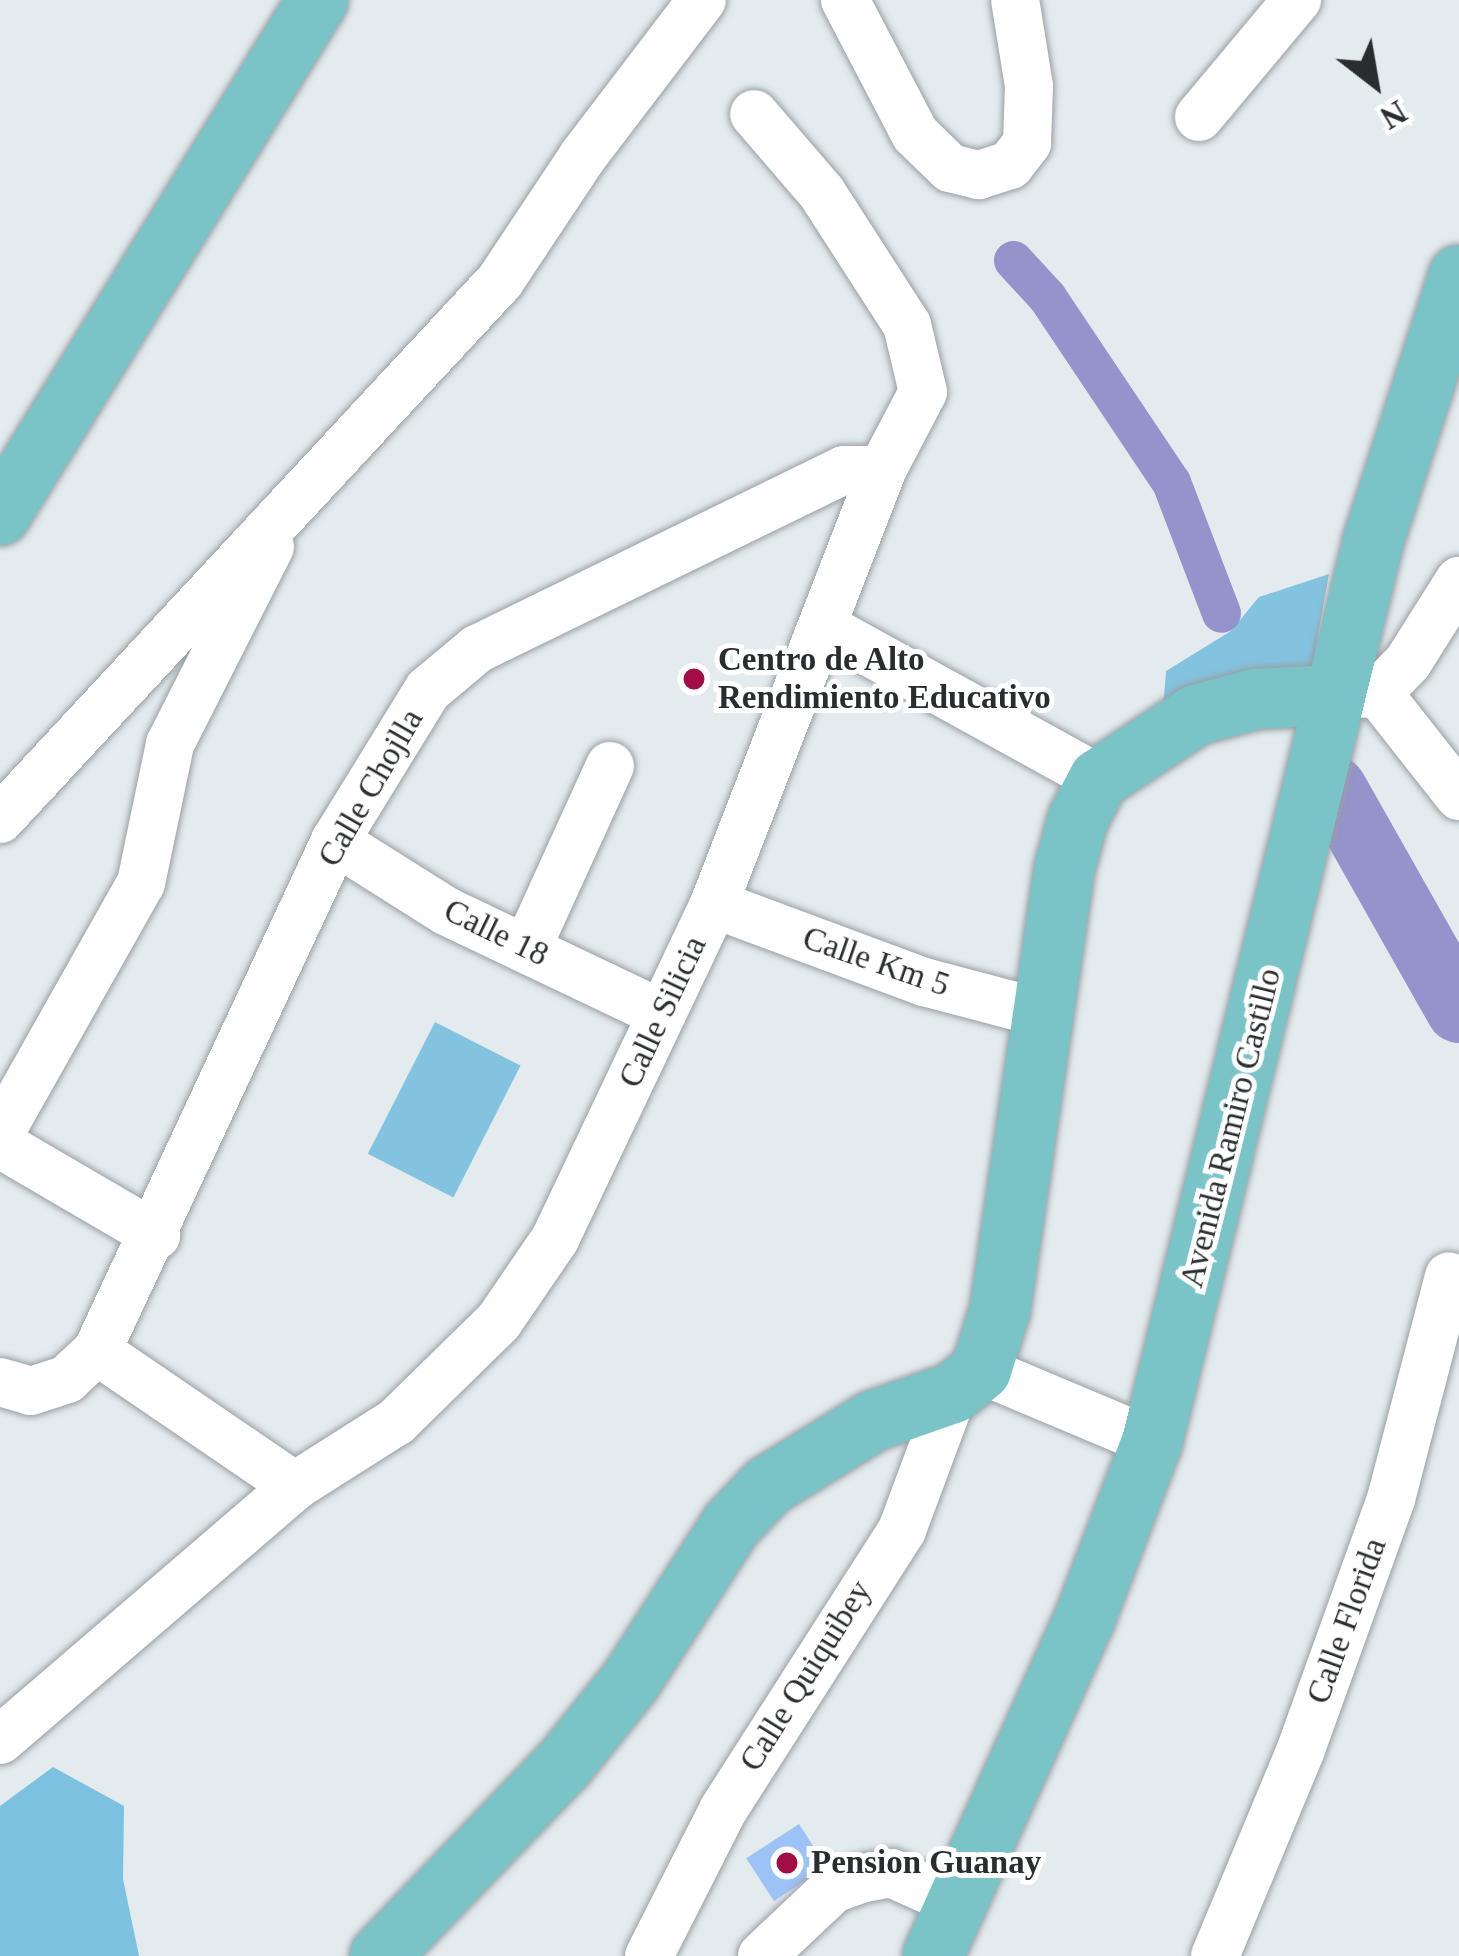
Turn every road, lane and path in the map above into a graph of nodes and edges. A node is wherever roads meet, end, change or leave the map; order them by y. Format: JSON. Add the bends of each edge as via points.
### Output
{"nodes":[{"id":1,"x":318,"y":0,"type":"edge"},
{"id":2,"x":702,"y":0,"type":"edge"},
{"id":3,"x":845,"y":0,"type":"edge"},
{"id":4,"x":1015,"y":0,"type":"edge"},
{"id":5,"x":1297,"y":0,"type":"edge"},
{"id":6,"x":754,"y":114,"type":"dead end"},
{"id":7,"x":1199,"y":117,"type":"dead end"},
{"id":8,"x":1459,"y":276,"type":"edge"},
{"id":9,"x":882,"y":470,"type":"junction"},
{"id":10,"x":0,"y":515,"type":"edge"},
{"id":11,"x":281,"y":521,"type":"junction"},
{"id":12,"x":1459,"y":581,"type":"edge"},
{"id":13,"x":826,"y":628,"type":"junction"},
{"id":14,"x":1356,"y":694,"type":"junction"},
{"id":15,"x":610,"y":766,"type":"dead end"},
{"id":16,"x":1099,"y":779,"type":"junction"},
{"id":17,"x":1459,"y":796,"type":"edge"},
{"id":18,"x":0,"y":819,"type":"edge"},
{"id":19,"x":335,"y":841,"type":"junction"},
{"id":20,"x":714,"y":904,"type":"junction"},
{"id":21,"x":527,"y":948,"type":"junction"},
{"id":22,"x":662,"y":1013,"type":"junction"},
{"id":23,"x":1041,"y":1013,"type":"junction"},
{"id":24,"x":0,"y":1133,"type":"edge"},
{"id":25,"x":0,"y":1144,"type":"edge"},
{"id":26,"x":156,"y":1235,"type":"junction"},
{"id":27,"x":1449,"y":1276,"type":"dead end"},
{"id":28,"x":98,"y":1351,"type":"junction"},
{"id":29,"x":0,"y":1382,"type":"edge"},
{"id":30,"x":967,"y":1382,"type":"junction"},
{"id":31,"x":1152,"y":1442,"type":"junction"},
{"id":32,"x":296,"y":1486,"type":"junction"},
{"id":33,"x":0,"y":1740,"type":"edge"},
{"id":34,"x":958,"y":1903,"type":"junction"},
{"id":35,"x":380,"y":1956,"type":"edge"},
{"id":36,"x":649,"y":1956,"type":"edge"},
{"id":37,"x":762,"y":1956,"type":"edge"},
{"id":38,"x":933,"y":1956,"type":"edge"},
{"id":39,"x":1215,"y":1956,"type":"edge"}],
"edges":[{"from":1,"to":10,"type":"main road"},
{"from":2,"to":11,"type":"street","via":[[583,155],[500,281]]},
{"from":3,"to":4,"type":"street","via":[[915,134],[950,168],[979,175],[1010,165],[1027,143],[1029,86]]},
{"from":5,"to":7,"type":"street"},
{"from":6,"to":9,"type":"street","name":"Calle Silicia","via":[[822,193],[915,346],[923,392]]},
{"from":8,"to":14,"type":"main road","name":"Avenida Ramiro Castillo","via":[[1402,433]]},
{"from":9,"to":13,"type":"street","name":"Calle Silicia"},
{"from":9,"to":19,"type":"street","name":"Calle Chojlla","via":[[844,470],[478,649],[428,691]]},
{"from":11,"to":18,"type":"street"},
{"from":11,"to":24,"type":"street","via":[[170,744],[142,883]]},
{"from":12,"to":14,"type":"street","via":[[1408,662]]},
{"from":13,"to":16,"type":"street"},
{"from":13,"to":20,"type":"street","name":"Calle Silicia"},
{"from":14,"to":16,"type":"main road","via":[[1256,699],[1196,715]]},
{"from":14,"to":17,"type":"street"},
{"from":14,"to":31,"type":"main road","name":"Avenida Ramiro Castillo"},
{"from":15,"to":21,"type":"street"},
{"from":16,"to":23,"type":"main road","via":[[1064,870]]},
{"from":19,"to":21,"type":"street","name":"Calle 18","via":[[446,911]]},
{"from":19,"to":26,"type":"street","name":"Calle Chojlla"},
{"from":20,"to":22,"type":"street","name":"Calle Silicia"},
{"from":20,"to":23,"type":"street","name":"Calle Km 5","via":[[924,982]]},
{"from":21,"to":22,"type":"street","name":"Calle 18"},
{"from":22,"to":32,"type":"street","name":"Calle Silicia","via":[[555,1239],[499,1321],[396,1422]]},
{"from":23,"to":30,"type":"main road","via":[[1000,1310]]},
{"from":25,"to":26,"type":"street"},
{"from":26,"to":28,"type":"street","name":"Calle Chojlla"},
{"from":27,"to":39,"type":"street","name":"Calle Florida","via":[[1391,1499]]},
{"from":28,"to":29,"type":"street","via":[[67,1379],[31,1391]]},
{"from":28,"to":32,"type":"street"},
{"from":30,"to":31,"type":"street"},
{"from":30,"to":35,"type":"main road","via":[[873,1420],[768,1486],[730,1525],[629,1682],[565,1762]]},
{"from":30,"to":36,"type":"street","name":"Calle Quiquibey","via":[[902,1530],[723,1810]]},
{"from":31,"to":34,"type":"main road","name":"Avenida Ramiro Castillo","via":[[1085,1618]]},
{"from":32,"to":33,"type":"street","name":"Calle Silicia"},
{"from":34,"to":37,"type":"street","via":[[891,1873],[860,1879],[833,1889]]},
{"from":34,"to":38,"type":"main road","name":"Avenida Ramiro Castillo"}]}
